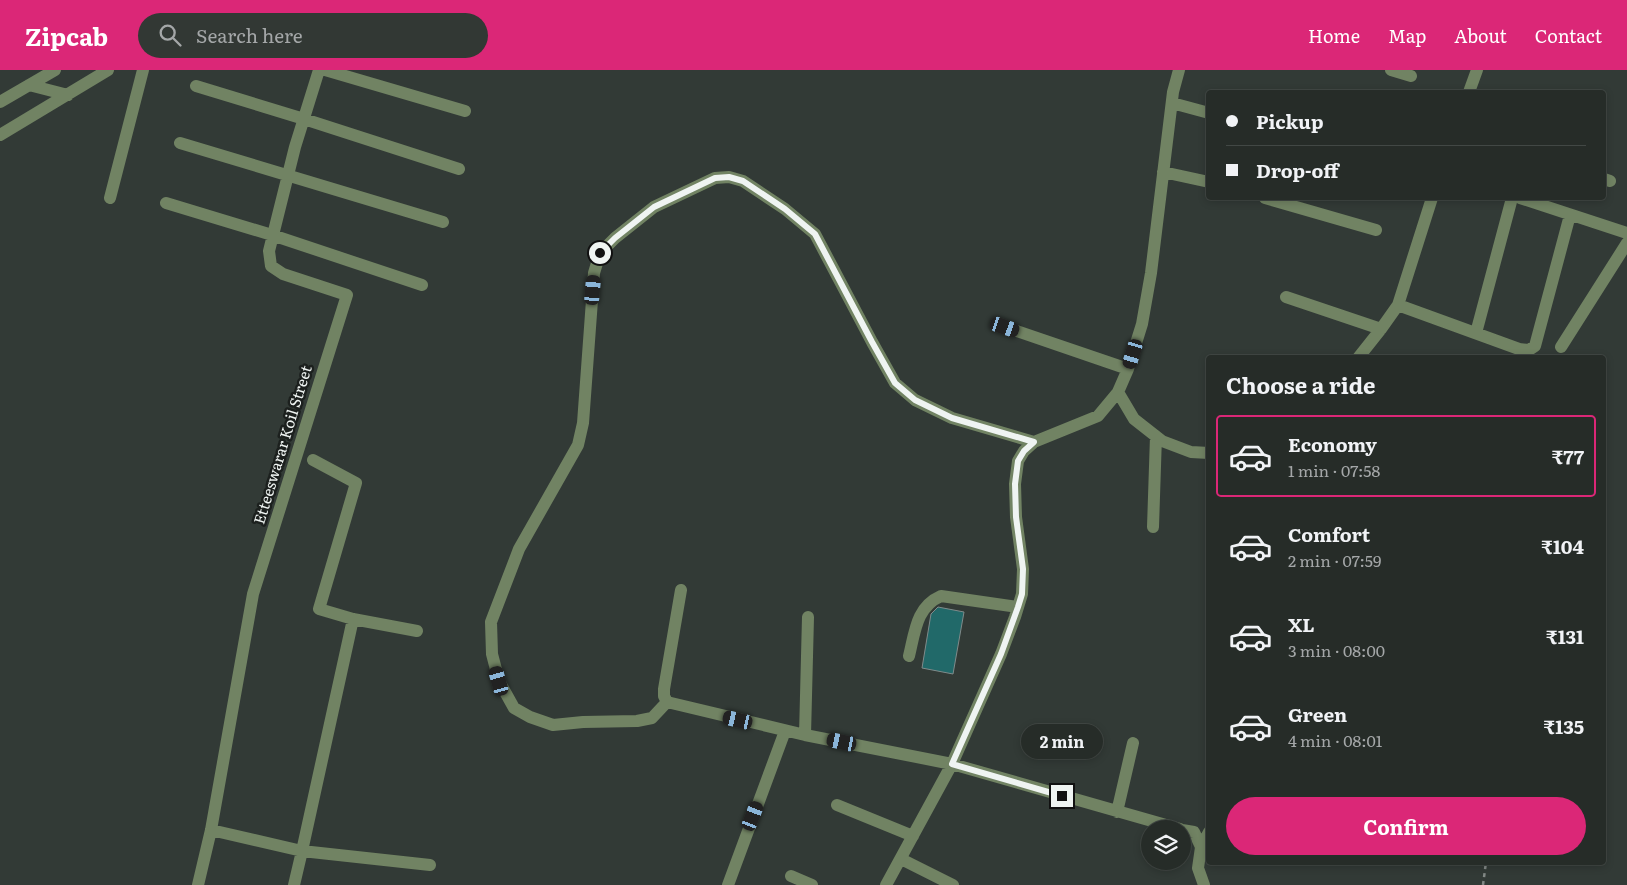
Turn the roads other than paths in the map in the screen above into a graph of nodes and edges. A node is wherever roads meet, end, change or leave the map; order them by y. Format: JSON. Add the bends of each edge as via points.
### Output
{"nodes":[{"id":1,"x":56,"y":70,"type":"edge"},
{"id":2,"x":108,"y":70,"type":"edge"},
{"id":3,"x":143,"y":70,"type":"edge"},
{"id":4,"x":320,"y":70,"type":"edge"},
{"id":5,"x":325,"y":70,"type":"edge"},
{"id":6,"x":1178,"y":70,"type":"edge"},
{"id":7,"x":1391,"y":70,"type":"edge"},
{"id":8,"x":1477,"y":70,"type":"edge"},
{"id":9,"x":1411,"y":76,"type":"dead end"},
{"id":10,"x":29,"y":85,"type":"junction"},
{"id":11,"x":196,"y":86,"type":"dead end"},
{"id":12,"x":1470,"y":90,"type":"edge"},
{"id":13,"x":68,"y":95,"type":"junction"},
{"id":14,"x":0,"y":102,"type":"edge"},
{"id":15,"x":1172,"y":103,"type":"junction"},
{"id":16,"x":465,"y":111,"type":"dead end"},
{"id":17,"x":1206,"y":112,"type":"edge"},
{"id":18,"x":304,"y":119,"type":"junction"},
{"id":19,"x":0,"y":135,"type":"edge"},
{"id":20,"x":180,"y":144,"type":"dead end"},
{"id":21,"x":458,"y":169,"type":"dead end"},
{"id":22,"x":1164,"y":172,"type":"junction"},
{"id":23,"x":288,"y":176,"type":"junction"},
{"id":24,"x":1206,"y":181,"type":"edge"},
{"id":25,"x":110,"y":198,"type":"dead end"},
{"id":26,"x":1272,"y":200,"type":"edge"},
{"id":27,"x":1431,"y":200,"type":"edge"},
{"id":28,"x":1511,"y":200,"type":"edge"},
{"id":29,"x":1526,"y":200,"type":"edge"},
{"id":30,"x":166,"y":203,"type":"dead end"},
{"id":31,"x":1570,"y":215,"type":"junction"},
{"id":32,"x":443,"y":222,"type":"dead end"},
{"id":33,"x":1376,"y":230,"type":"dead end"},
{"id":34,"x":1627,"y":234,"type":"edge"},
{"id":35,"x":272,"y":235,"type":"junction"},
{"id":36,"x":1627,"y":243,"type":"edge"},
{"id":37,"x":422,"y":285,"type":"dead end"},
{"id":38,"x":1286,"y":297,"type":"dead end"},
{"id":39,"x":1398,"y":305,"type":"junction"},
{"id":40,"x":1005,"y":327,"type":"dead end"},
{"id":41,"x":1382,"y":329,"type":"junction"},
{"id":42,"x":1476,"y":333,"type":"junction"},
{"id":43,"x":1561,"y":347,"type":"dead end"},
{"id":44,"x":1360,"y":355,"type":"edge"},
{"id":45,"x":1128,"y":369,"type":"junction"},
{"id":46,"x":1118,"y":392,"type":"junction"},
{"id":47,"x":1156,"y":436,"type":"junction"},
{"id":48,"x":1034,"y":442,"type":"junction"},
{"id":49,"x":1206,"y":453,"type":"edge"},
{"id":50,"x":313,"y":460,"type":"dead end"},
{"id":51,"x":1153,"y":527,"type":"dead end"},
{"id":52,"x":681,"y":590,"type":"dead end"},
{"id":53,"x":1018,"y":607,"type":"junction"},
{"id":54,"x":808,"y":617,"type":"dead end"},
{"id":55,"x":353,"y":619,"type":"junction"},
{"id":56,"x":417,"y":631,"type":"dead end"},
{"id":57,"x":910,"y":656,"type":"dead end"},
{"id":58,"x":667,"y":702,"type":"junction"},
{"id":59,"x":785,"y":731,"type":"junction"},
{"id":60,"x":805,"y":735,"type":"junction"},
{"id":61,"x":1134,"y":743,"type":"dead end"},
{"id":62,"x":952,"y":764,"type":"junction"},
{"id":63,"x":837,"y":805,"type":"dead end"},
{"id":64,"x":1117,"y":812,"type":"junction"},
{"id":65,"x":1147,"y":820,"type":"edge"},
{"id":66,"x":211,"y":830,"type":"junction"},
{"id":67,"x":1191,"y":831,"type":"edge"},
{"id":68,"x":914,"y":836,"type":"junction"},
{"id":69,"x":1206,"y":838,"type":"edge"},
{"id":70,"x":1201,"y":847,"type":"junction"},
{"id":71,"x":302,"y":851,"type":"junction"},
{"id":72,"x":901,"y":859,"type":"junction"},
{"id":73,"x":430,"y":865,"type":"dead end"},
{"id":74,"x":790,"y":876,"type":"dead end"},
{"id":75,"x":198,"y":885,"type":"edge"},
{"id":76,"x":294,"y":885,"type":"edge"},
{"id":77,"x":728,"y":885,"type":"edge"},
{"id":78,"x":812,"y":885,"type":"edge"},
{"id":79,"x":886,"y":885,"type":"edge"},
{"id":80,"x":953,"y":885,"type":"edge"},
{"id":81,"x":1204,"y":885,"type":"edge"}],
"edges":[{"from":1,"to":10,"type":"street"},
{"from":2,"to":13,"type":"street"},
{"from":3,"to":25,"type":"street"},
{"from":4,"to":18,"type":"street","name":"Etteeswarar Koil Street"},
{"from":5,"to":16,"type":"street"},
{"from":6,"to":15,"type":"street"},
{"from":7,"to":9,"type":"street"},
{"from":8,"to":12,"type":"street"},
{"from":10,"to":13,"type":"street"},
{"from":10,"to":14,"type":"street"},
{"from":11,"to":18,"type":"street"},
{"from":13,"to":19,"type":"street"},
{"from":15,"to":17,"type":"street"},
{"from":15,"to":22,"type":"street"},
{"from":18,"to":21,"type":"street"},
{"from":18,"to":23,"type":"street","name":"Etteeswarar Koil Street"},
{"from":20,"to":23,"type":"street"},
{"from":22,"to":24,"type":"street"},
{"from":22,"to":45,"type":"street","via":[[1142,324]]},
{"from":23,"to":32,"type":"street"},
{"from":23,"to":35,"type":"street","name":"Etteeswarar Koil Street"},
{"from":26,"to":33,"type":"street"},
{"from":27,"to":39,"type":"street"},
{"from":28,"to":42,"type":"street"},
{"from":29,"to":31,"type":"street"},
{"from":30,"to":35,"type":"street"},
{"from":31,"to":34,"type":"street"},
{"from":31,"to":42,"type":"street","via":[[1536,346],[1528,350],[1519,349]]},
{"from":35,"to":37,"type":"street"},
{"from":35,"to":66,"type":"street","name":"Etteeswarar Koil Street","via":[[271,266],[283,274],[347,295],[253,594]]},
{"from":36,"to":43,"type":"street"},
{"from":38,"to":41,"type":"street"},
{"from":39,"to":41,"type":"street"},
{"from":39,"to":42,"type":"street"},
{"from":40,"to":45,"type":"street"},
{"from":41,"to":44,"type":"street"},
{"from":45,"to":46,"type":"street"},
{"from":46,"to":47,"type":"street","via":[[1134,419]]},
{"from":46,"to":48,"type":"street","via":[[1098,416]]},
{"from":47,"to":49,"type":"street","via":[[1191,452]]},
{"from":47,"to":51,"type":"street"},
{"from":48,"to":53,"type":"street","via":[[1018,461],[1015,484],[1023,569]]},
{"from":48,"to":58,"type":"street","via":[[952,418],[915,400],[895,383],[815,234],[743,181],[715,178],[654,207],[600,253],[594,273],[578,445],[519,549],[491,622],[491,630],[492,654],[499,681],[514,708],[530,717],[554,725],[637,721],[652,718]]},
{"from":50,"to":55,"type":"street","via":[[356,483],[318,609]]},
{"from":52,"to":58,"type":"street","via":[[664,689]]},
{"from":53,"to":57,"type":"street","via":[[941,596],[931,600],[919,616]]},
{"from":53,"to":62,"type":"street","via":[[1001,654]]},
{"from":54,"to":60,"type":"street"},
{"from":55,"to":56,"type":"street"},
{"from":55,"to":71,"type":"street"},
{"from":58,"to":59,"type":"street"},
{"from":59,"to":60,"type":"street"},
{"from":59,"to":77,"type":"street"},
{"from":60,"to":62,"type":"street"},
{"from":61,"to":64,"type":"street"},
{"from":62,"to":64,"type":"street"},
{"from":62,"to":68,"type":"street"},
{"from":63,"to":68,"type":"street"},
{"from":64,"to":65,"type":"street"},
{"from":66,"to":71,"type":"street"},
{"from":66,"to":75,"type":"street","name":"Etteeswarar Koil Street"},
{"from":67,"to":70,"type":"street"},
{"from":68,"to":72,"type":"street"},
{"from":69,"to":70,"type":"street"},
{"from":70,"to":81,"type":"street","via":[[1198,868]]},
{"from":71,"to":73,"type":"street"},
{"from":71,"to":76,"type":"street"},
{"from":72,"to":79,"type":"street"},
{"from":72,"to":80,"type":"street"},
{"from":74,"to":78,"type":"street"}]}
